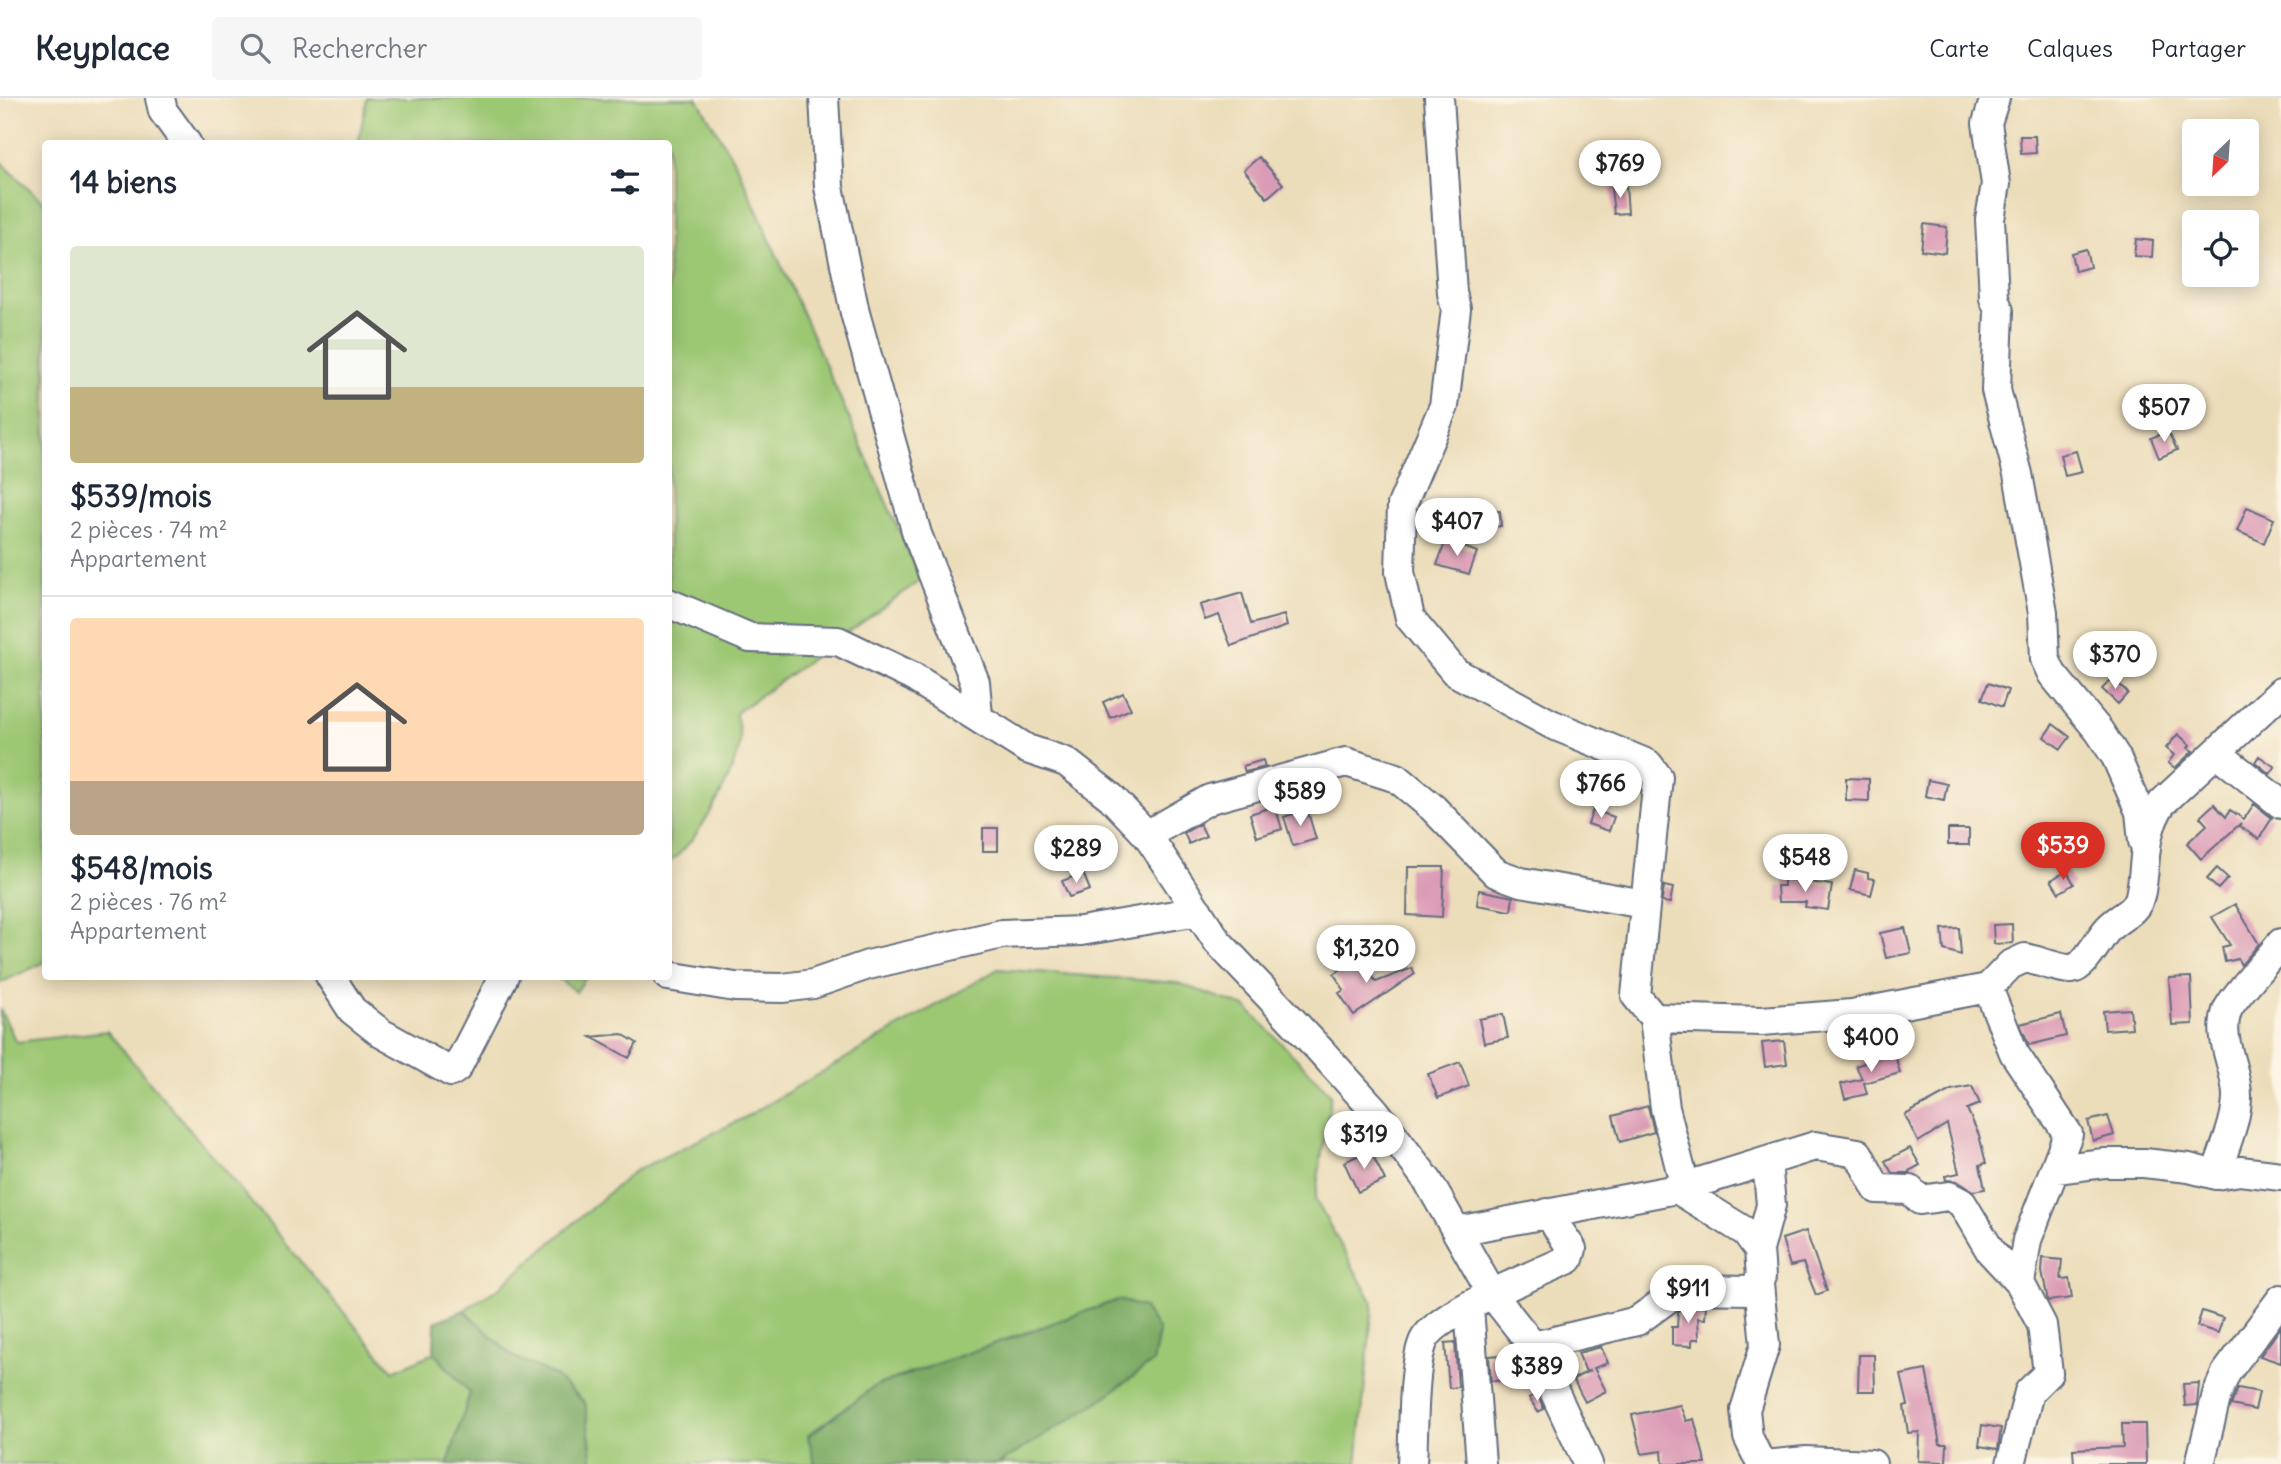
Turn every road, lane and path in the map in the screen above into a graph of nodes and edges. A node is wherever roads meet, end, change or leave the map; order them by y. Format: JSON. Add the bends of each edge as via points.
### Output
{"nodes":[{"id":1,"x":160,"y":98,"type":"edge"},
{"id":2,"x":824,"y":98,"type":"edge"},
{"id":3,"x":1440,"y":98,"type":"edge"},
{"id":4,"x":1995,"y":98,"type":"edge"},
{"id":5,"x":184,"y":140,"type":"edge"},
{"id":6,"x":672,"y":605,"type":"edge"},
{"id":7,"x":2281,"y":692,"type":"edge"},
{"id":8,"x":978,"y":716,"type":"junction"},
{"id":9,"x":2217,"y":753,"type":"junction"},
{"id":10,"x":2281,"y":804,"type":"edge"},
{"id":11,"x":1147,"y":835,"type":"junction"},
{"id":12,"x":2144,"y":847,"type":"junction"},
{"id":13,"x":1644,"y":904,"type":"junction"},
{"id":14,"x":1198,"y":911,"type":"junction"},
{"id":15,"x":2281,"y":943,"type":"edge"},
{"id":16,"x":672,"y":977,"type":"edge"},
{"id":17,"x":333,"y":980,"type":"edge"},
{"id":18,"x":501,"y":980,"type":"edge"},
{"id":19,"x":1989,"y":988,"type":"junction"},
{"id":20,"x":1654,"y":1018,"type":"junction"},
{"id":21,"x":1768,"y":1162,"type":"junction"},
{"id":22,"x":2056,"y":1169,"type":"junction"},
{"id":23,"x":2216,"y":1175,"type":"junction"},
{"id":24,"x":2281,"y":1176,"type":"edge"},
{"id":25,"x":1681,"y":1188,"type":"junction"},
{"id":26,"x":1548,"y":1213,"type":"junction"},
{"id":27,"x":1457,"y":1231,"type":"junction"},
{"id":28,"x":1759,"y":1250,"type":"junction"},
{"id":29,"x":2020,"y":1283,"type":"junction"},
{"id":30,"x":1759,"y":1284,"type":"junction"},
{"id":31,"x":2281,"y":1298,"type":"edge"},
{"id":32,"x":1481,"y":1301,"type":"junction"},
{"id":33,"x":1533,"y":1346,"type":"junction"},
{"id":34,"x":1412,"y":1464,"type":"edge"},
{"id":35,"x":1481,"y":1464,"type":"edge"},
{"id":36,"x":1588,"y":1464,"type":"edge"},
{"id":37,"x":1761,"y":1464,"type":"edge"},
{"id":38,"x":1777,"y":1464,"type":"edge"},
{"id":39,"x":1872,"y":1464,"type":"edge"},
{"id":40,"x":2011,"y":1464,"type":"edge"},
{"id":41,"x":2200,"y":1464,"type":"edge"}],
"edges":[{"from":1,"to":5,"type":"street","via":[[163,111]]},
{"from":2,"to":8,"type":"street","via":[[829,187],[855,313],[917,534],[975,682]]},
{"from":3,"to":13,"type":"street","via":[[1442,172],[1456,309],[1444,406],[1402,505],[1400,572],[1410,618],[1455,672],[1551,724],[1656,771]]},
{"from":4,"to":12,"type":"street","via":[[1987,123],[1996,184],[1990,219],[1994,298],[1999,311],[1996,390],[2018,474],[2043,612],[2045,659],[2116,757],[2140,812]]},
{"from":6,"to":8,"type":"street","via":[[750,638],[838,641],[913,677]]},
{"from":7,"to":9,"type":"street"},
{"from":8,"to":11,"type":"street","via":[[1027,749],[1066,762],[1111,797]]},
{"from":9,"to":10,"type":"street"},
{"from":9,"to":12,"type":"street","via":[[2162,803],[2150,822]]},
{"from":11,"to":13,"type":"street","via":[[1210,799],[1346,762],[1397,778],[1496,873],[1521,882]]},
{"from":11,"to":14,"type":"street"},
{"from":12,"to":19,"type":"street","via":[[2136,906],[2112,923],[2081,965],[2071,970],[2025,958],[2010,965]]},
{"from":13,"to":20,"type":"street","via":[[1636,996]]},
{"from":14,"to":16,"type":"street","via":[[1081,931],[1002,934],[783,988],[736,987]]},
{"from":14,"to":27,"type":"street","via":[[1218,942],[1374,1111],[1429,1181]]},
{"from":15,"to":23,"type":"street","via":[[2226,1013],[2223,1029],[2237,1094]]},
{"from":17,"to":18,"type":"street","via":[[352,1010],[381,1033],[450,1072],[457,1068]]},
{"from":19,"to":20,"type":"street","via":[[1852,1014],[1761,1021]]},
{"from":19,"to":22,"type":"street","via":[[2014,1053],[2067,1134]]},
{"from":20,"to":25,"type":"street"},
{"from":21,"to":25,"type":"street"},
{"from":21,"to":28,"type":"street","via":[[1771,1205]]},
{"from":21,"to":29,"type":"street","via":[[1815,1146],[1842,1148],[1860,1156],[1877,1189],[1910,1189],[1920,1200],[1956,1198],[1991,1252]]},
{"from":22,"to":23,"type":"street","via":[[2144,1163]]},
{"from":22,"to":29,"type":"street","via":[[2027,1240]]},
{"from":23,"to":24,"type":"street","via":[[2240,1171]]},
{"from":25,"to":26,"type":"street"},
{"from":25,"to":28,"type":"street","via":[[1746,1232]]},
{"from":26,"to":27,"type":"street"},
{"from":26,"to":32,"type":"street","via":[[1572,1249],[1569,1259]]},
{"from":27,"to":32,"type":"street"},
{"from":28,"to":30,"type":"street"},
{"from":29,"to":40,"type":"street","via":[[2042,1325],[2048,1373],[2029,1392]]},
{"from":30,"to":33,"type":"street","via":[[1753,1290],[1681,1289],[1637,1321]]},
{"from":30,"to":37,"type":"street","via":[[1765,1345],[1745,1410],[1748,1437]]},
{"from":31,"to":41,"type":"street","via":[[2226,1373]]},
{"from":32,"to":33,"type":"street"},
{"from":32,"to":34,"type":"street","via":[[1449,1315],[1424,1341]]},
{"from":32,"to":35,"type":"street"},
{"from":33,"to":36,"type":"street"},
{"from":38,"to":39,"type":"street"}]}
